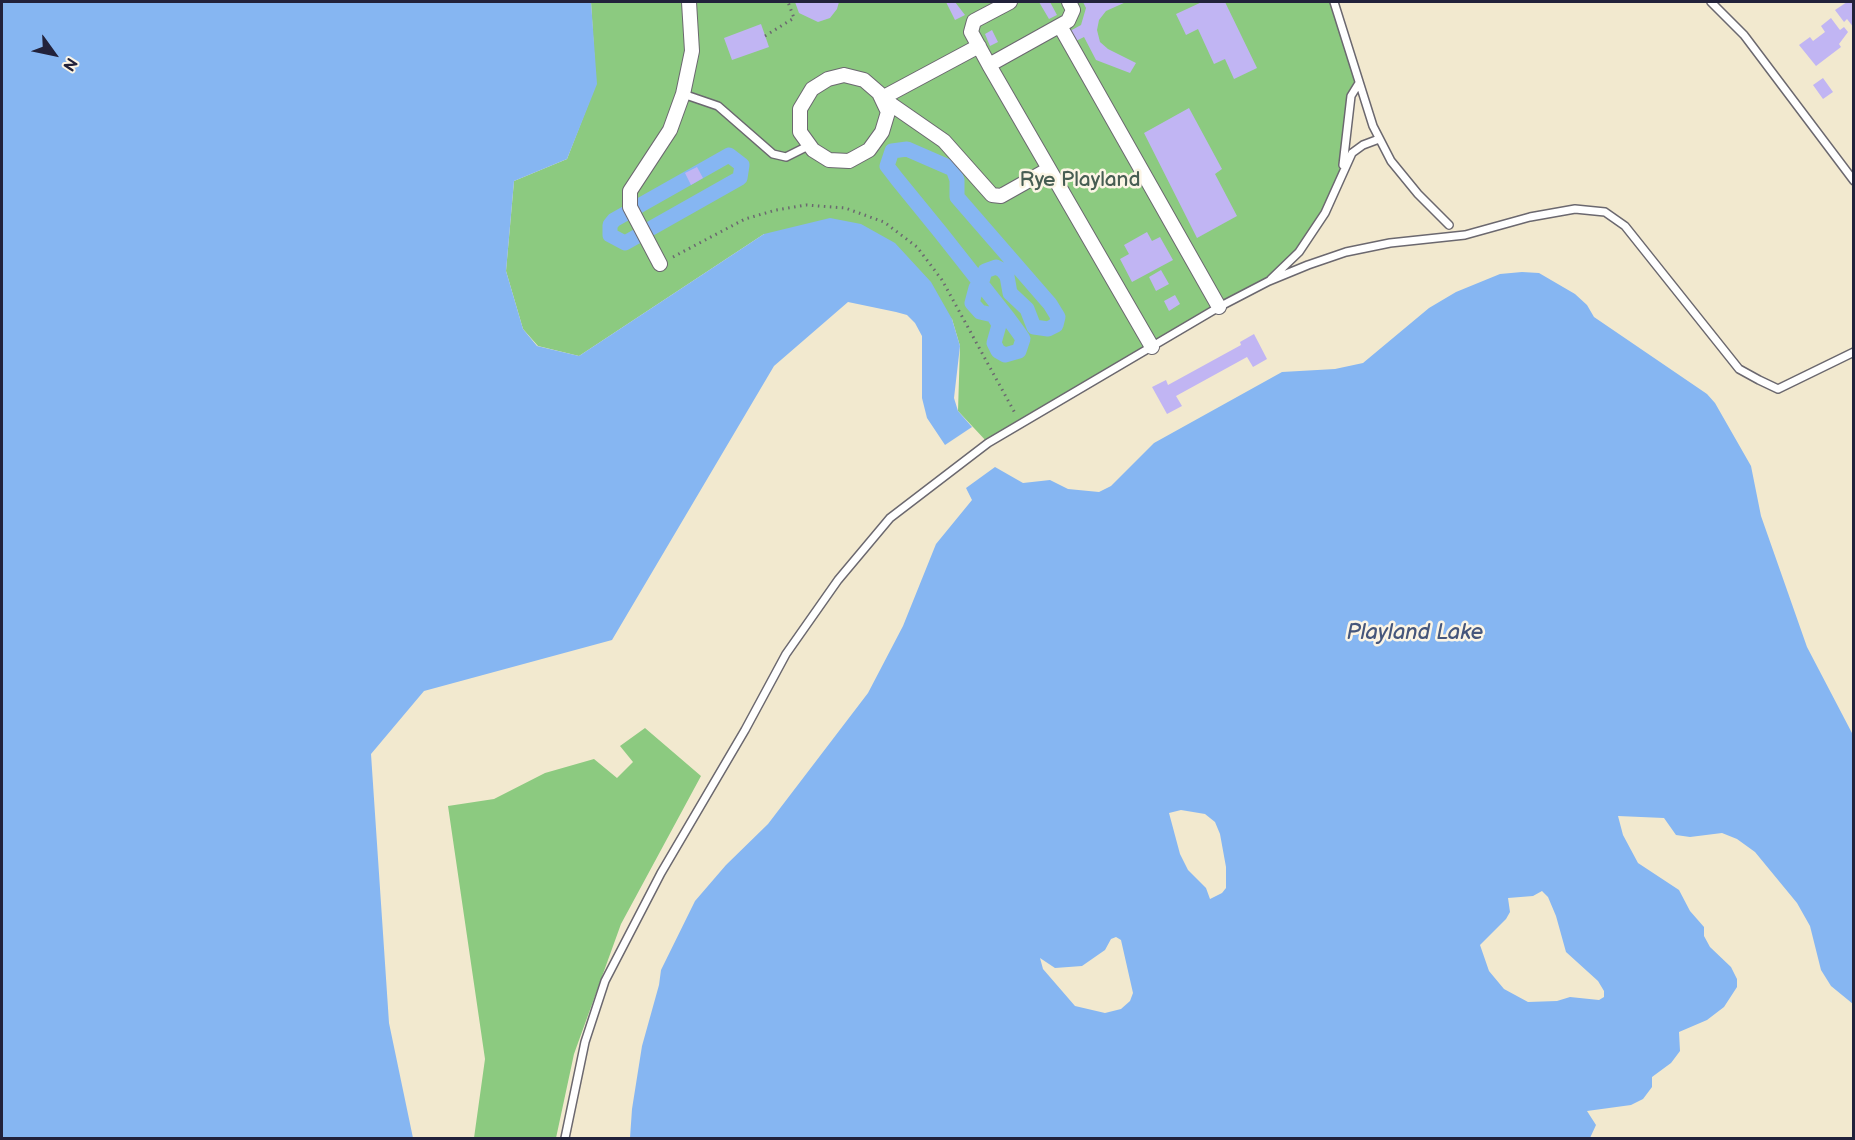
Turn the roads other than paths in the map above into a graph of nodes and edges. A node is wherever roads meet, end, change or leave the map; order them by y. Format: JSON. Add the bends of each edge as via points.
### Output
{"nodes":[{"id":1,"x":689,"y":2,"type":"edge"},
{"id":2,"x":1010,"y":2,"type":"edge"},
{"id":3,"x":1069,"y":2,"type":"edge"},
{"id":4,"x":1334,"y":2,"type":"edge"},
{"id":5,"x":1712,"y":2,"type":"edge"},
{"id":6,"x":1060,"y":26,"type":"junction"},
{"id":7,"x":979,"y":46,"type":"junction"},
{"id":8,"x":989,"y":65,"type":"junction"},
{"id":9,"x":1359,"y":83,"type":"junction"},
{"id":10,"x":683,"y":94,"type":"junction"},
{"id":11,"x":882,"y":98,"type":"junction"},
{"id":12,"x":1379,"y":139,"type":"junction"},
{"id":13,"x":810,"y":145,"type":"junction"},
{"id":14,"x":1049,"y":170,"type":"junction"},
{"id":15,"x":1343,"y":170,"type":"junction"},
{"id":16,"x":1854,"y":181,"type":"edge"},
{"id":17,"x":1449,"y":225,"type":"dead end"},
{"id":18,"x":660,"y":264,"type":"road end"},
{"id":19,"x":1269,"y":281,"type":"junction"},
{"id":20,"x":1219,"y":307,"type":"junction"},
{"id":21,"x":1152,"y":347,"type":"junction"},
{"id":22,"x":1854,"y":352,"type":"edge"},
{"id":23,"x":566,"y":1138,"type":"edge"}],
"edges":[{"from":1,"to":10,"type":"street","via":[[692,51]]},
{"from":2,"to":7,"type":"street","via":[[974,21],[972,32]]},
{"from":3,"to":6,"type":"street","via":[[1073,10],[1068,21]]},
{"from":4,"to":9,"type":"lane"},
{"from":5,"to":16,"type":"lane","via":[[1744,35]]},
{"from":6,"to":8,"type":"street"},
{"from":6,"to":20,"type":"street"},
{"from":7,"to":8,"type":"street"},
{"from":7,"to":11,"type":"street"},
{"from":8,"to":14,"type":"street"},
{"from":9,"to":12,"type":"lane"},
{"from":9,"to":15,"type":"lane","via":[[1350,96]]},
{"from":10,"to":13,"type":"lane","via":[[718,106],[773,154],[786,156]]},
{"from":10,"to":18,"type":"street","via":[[670,130],[630,191],[630,207]]},
{"from":11,"to":13,"type":"street","via":[[888,112],[882,132],[868,150],[849,160],[830,160]]},
{"from":11,"to":13,"type":"street","via":[[864,80],[844,75],[812,89],[800,109],[800,132]]},
{"from":11,"to":14,"type":"street","via":[[944,141],[992,195],[1001,196]]},
{"from":12,"to":15,"type":"lane","via":[[1352,153]]},
{"from":12,"to":17,"type":"lane","via":[[1418,195]]},
{"from":14,"to":21,"type":"street"},
{"from":15,"to":19,"type":"lane","via":[[1325,213],[1299,252]]},
{"from":19,"to":20,"type":"lane"},
{"from":19,"to":22,"type":"lane","via":[[1346,252],[1465,235],[1530,216],[1575,209],[1605,212],[1625,226],[1651,256],[1739,369],[1778,389]]},
{"from":20,"to":21,"type":"lane"},
{"from":21,"to":23,"type":"lane","via":[[988,443],[890,519],[838,580],[786,654],[661,873],[605,981],[585,1042]]}]}
